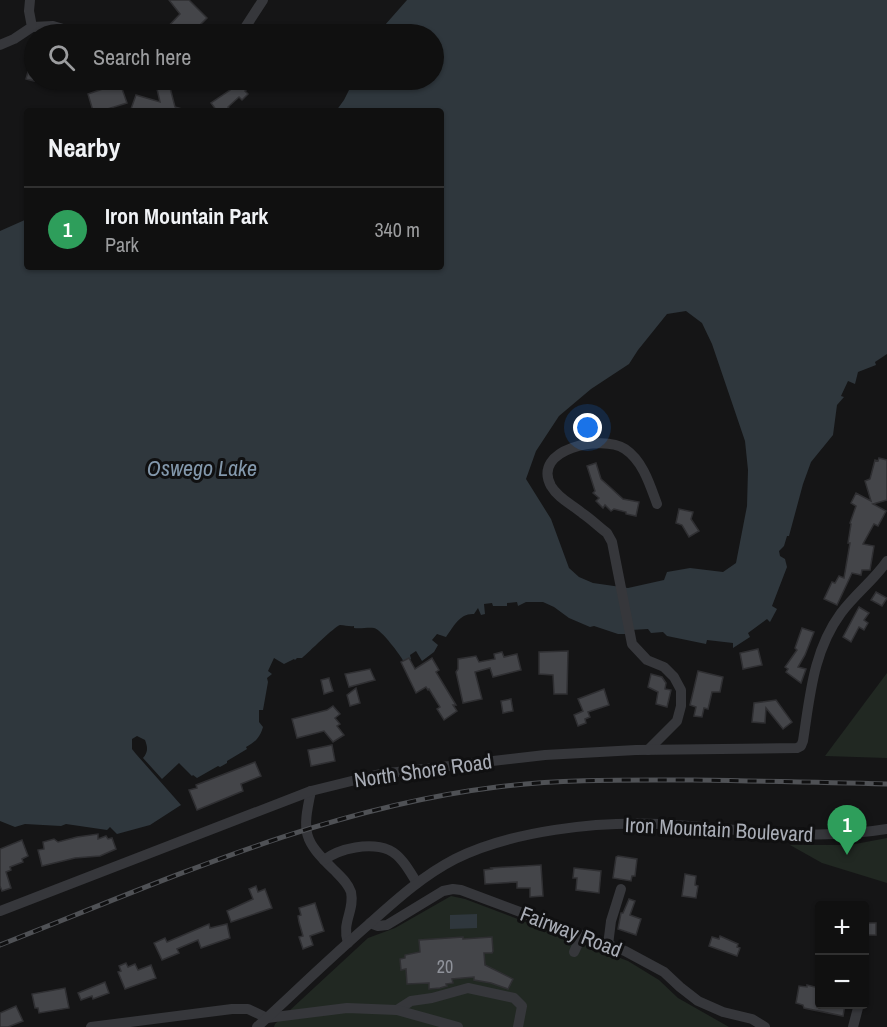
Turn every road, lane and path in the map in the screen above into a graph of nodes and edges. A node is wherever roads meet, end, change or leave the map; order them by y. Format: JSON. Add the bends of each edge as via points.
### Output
{"nodes":[{"id":1,"x":30,"y":0,"type":"edge"},
{"id":2,"x":263,"y":0,"type":"edge"},
{"id":3,"x":31,"y":24,"type":"edge"},
{"id":4,"x":247,"y":24,"type":"edge"},
{"id":5,"x":24,"y":32,"type":"edge"},
{"id":6,"x":0,"y":45,"type":"edge"},
{"id":7,"x":657,"y":504,"type":"dead end"},
{"id":8,"x":887,"y":561,"type":"edge"},
{"id":9,"x":648,"y":750,"type":"junction"},
{"id":10,"x":311,"y":791,"type":"junction"},
{"id":11,"x":887,"y":829,"type":"edge"},
{"id":12,"x":324,"y":860,"type":"junction"},
{"id":13,"x":417,"y":884,"type":"junction"},
{"id":14,"x":621,"y":889,"type":"dead end"},
{"id":15,"x":0,"y":911,"type":"edge"},
{"id":16,"x":370,"y":923,"type":"junction"},
{"id":17,"x":582,"y":935,"type":"junction"},
{"id":18,"x":348,"y":943,"type":"junction"},
{"id":19,"x":608,"y":945,"type":"junction"},
{"id":20,"x":574,"y":952,"type":"dead end"},
{"id":21,"x":859,"y":1009,"type":"edge"},
{"id":22,"x":397,"y":1010,"type":"junction"},
{"id":23,"x":267,"y":1018,"type":"junction"},
{"id":24,"x":91,"y":1027,"type":"edge"},
{"id":25,"x":257,"y":1027,"type":"edge"},
{"id":26,"x":458,"y":1027,"type":"edge"},
{"id":27,"x":518,"y":1027,"type":"edge"},
{"id":28,"x":765,"y":1027,"type":"edge"},
{"id":29,"x":853,"y":1027,"type":"edge"}],
"edges":[{"from":1,"to":3,"type":"street"},
{"from":2,"to":4,"type":"street"},
{"from":5,"to":6,"type":"street"},
{"from":7,"to":9,"type":"street","via":[[636,459],[611,443],[569,448],[550,464],[549,480],[556,493],[607,533],[612,542],[632,644],[647,660],[669,672],[681,690],[677,721]]},
{"from":8,"to":9,"type":"street","name":"North Shore Road","via":[[829,630],[815,668],[801,746]]},
{"from":9,"to":10,"type":"street","name":"North Shore Road","via":[[545,755],[380,774]]},
{"from":10,"to":12,"type":"street","via":[[306,829],[312,847]]},
{"from":10,"to":15,"type":"street","name":"North Shore Road"},
{"from":11,"to":13,"type":"street","name":"Iron Mountain Boulevard","via":[[808,836],[649,824],[577,829],[511,839],[480,849]]},
{"from":12,"to":13,"type":"street","via":[[348,849],[389,850]]},
{"from":12,"to":18,"type":"street","via":[[350,890],[352,905],[345,931]]},
{"from":13,"to":16,"type":"street","name":"Iron Mountain Boulevard"},
{"from":14,"to":19,"type":"street"},
{"from":16,"to":17,"type":"street","name":"Fairway Road","via":[[378,927],[387,925],[443,891],[453,889]]},
{"from":16,"to":18,"type":"street","name":"Iron Mountain Boulevard"},
{"from":17,"to":19,"type":"street","name":"Fairway Road"},
{"from":17,"to":20,"type":"street"},
{"from":18,"to":23,"type":"street","name":"Iron Mountain Boulevard"},
{"from":19,"to":28,"type":"street","name":"Fairway Road","via":[[664,972],[698,1000]]},
{"from":21,"to":29,"type":"street"},
{"from":22,"to":23,"type":"street","via":[[347,1008]]},
{"from":22,"to":26,"type":"street"},
{"from":22,"to":27,"type":"street","via":[[411,1001],[468,988],[514,998],[522,1006]]},
{"from":23,"to":24,"type":"street","via":[[248,1009],[232,1009]]},
{"from":23,"to":25,"type":"street","name":"Iron Mountain Boulevard"}]}
